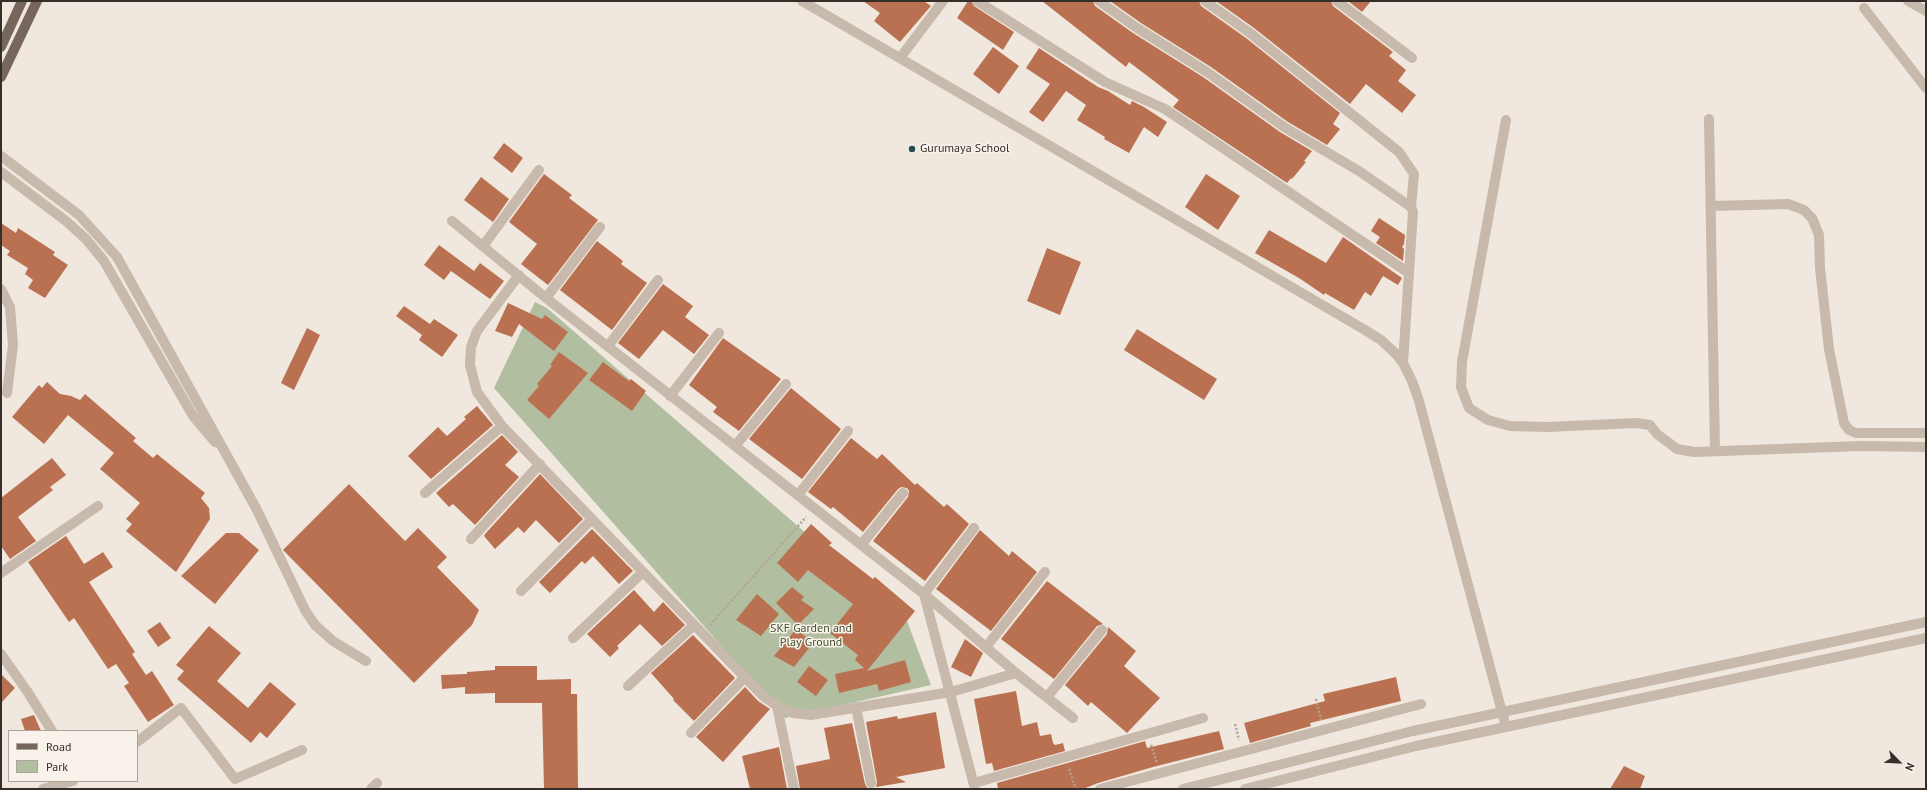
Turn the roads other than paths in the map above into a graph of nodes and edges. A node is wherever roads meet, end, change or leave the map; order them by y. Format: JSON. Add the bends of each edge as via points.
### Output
{"nodes":[{"id":1,"x":22,"y":1,"type":"edge"},
{"id":2,"x":37,"y":1,"type":"edge"},
{"id":3,"x":802,"y":1,"type":"edge"},
{"id":4,"x":943,"y":1,"type":"edge"},
{"id":5,"x":977,"y":1,"type":"edge"},
{"id":6,"x":1099,"y":1,"type":"edge"},
{"id":7,"x":1205,"y":1,"type":"edge"},
{"id":8,"x":1337,"y":1,"type":"edge"},
{"id":9,"x":1908,"y":1,"type":"edge"},
{"id":10,"x":1864,"y":8,"type":"dead end"},
{"id":11,"x":1926,"y":11,"type":"edge"},
{"id":12,"x":1,"y":47,"type":"edge"},
{"id":13,"x":900,"y":58,"type":"junction"},
{"id":14,"x":1412,"y":58,"type":"dead end"},
{"id":15,"x":1,"y":77,"type":"edge"},
{"id":16,"x":1926,"y":88,"type":"edge"},
{"id":17,"x":1709,"y":119,"type":"dead end"},
{"id":18,"x":1506,"y":120,"type":"dead end"},
{"id":19,"x":1,"y":156,"type":"edge"},
{"id":20,"x":539,"y":170,"type":"dead end"},
{"id":21,"x":1,"y":172,"type":"edge"},
{"id":22,"x":1711,"y":206,"type":"junction"},
{"id":23,"x":1412,"y":207,"type":"junction"},
{"id":24,"x":452,"y":221,"type":"dead end"},
{"id":25,"x":600,"y":227,"type":"dead end"},
{"id":26,"x":483,"y":246,"type":"junction"},
{"id":27,"x":1409,"y":273,"type":"junction"},
{"id":28,"x":519,"y":275,"type":"junction"},
{"id":29,"x":658,"y":280,"type":"dead end"},
{"id":30,"x":1,"y":289,"type":"edge"},
{"id":31,"x":546,"y":298,"type":"junction"},
{"id":32,"x":719,"y":332,"type":"dead end"},
{"id":33,"x":608,"y":346,"type":"junction"},
{"id":34,"x":1403,"y":363,"type":"junction"},
{"id":35,"x":786,"y":384,"type":"dead end"},
{"id":36,"x":7,"y":393,"type":"dead end"},
{"id":37,"x":670,"y":396,"type":"junction"},
{"id":38,"x":502,"y":426,"type":"junction"},
{"id":39,"x":848,"y":431,"type":"dead end"},
{"id":40,"x":1926,"y":433,"type":"edge"},
{"id":41,"x":735,"y":446,"type":"junction"},
{"id":42,"x":1926,"y":447,"type":"edge"},
{"id":43,"x":1715,"y":451,"type":"junction"},
{"id":44,"x":230,"y":459,"type":"junction"},
{"id":45,"x":540,"y":464,"type":"junction"},
{"id":46,"x":426,"y":493,"type":"dead end"},
{"id":47,"x":903,"y":493,"type":"dead end"},
{"id":48,"x":798,"y":495,"type":"junction"},
{"id":49,"x":98,"y":506,"type":"dead end"},
{"id":50,"x":592,"y":519,"type":"junction"},
{"id":51,"x":974,"y":528,"type":"dead end"},
{"id":52,"x":471,"y":540,"type":"dead end"},
{"id":53,"x":861,"y":545,"type":"junction"},
{"id":54,"x":3,"y":568,"type":"edge"},
{"id":55,"x":643,"y":572,"type":"junction"},
{"id":56,"x":1045,"y":572,"type":"dead end"},
{"id":57,"x":520,"y":591,"type":"dead end"},
{"id":58,"x":924,"y":594,"type":"junction"},
{"id":59,"x":1926,"y":622,"type":"edge"},
{"id":60,"x":694,"y":625,"type":"junction"},
{"id":61,"x":1102,"y":630,"type":"dead end"},
{"id":62,"x":573,"y":638,"type":"dead end"},
{"id":63,"x":1926,"y":638,"type":"edge"},
{"id":64,"x":986,"y":647,"type":"junction"},
{"id":65,"x":1,"y":654,"type":"edge"},
{"id":66,"x":366,"y":662,"type":"dead end"},
{"id":67,"x":1016,"y":673,"type":"junction"},
{"id":68,"x":745,"y":677,"type":"junction"},
{"id":69,"x":628,"y":686,"type":"dead end"},
{"id":70,"x":951,"y":692,"type":"junction"},
{"id":71,"x":1047,"y":698,"type":"junction"},
{"id":72,"x":1421,"y":704,"type":"dead end"},
{"id":73,"x":777,"y":706,"type":"junction"},
{"id":74,"x":856,"y":707,"type":"junction"},
{"id":75,"x":1503,"y":712,"type":"junction"},
{"id":76,"x":1073,"y":718,"type":"dead end"},
{"id":77,"x":1203,"y":718,"type":"dead end"},
{"id":78,"x":1506,"y":727,"type":"junction"},
{"id":79,"x":51,"y":730,"type":"edge"},
{"id":80,"x":691,"y":733,"type":"dead end"},
{"id":81,"x":138,"y":741,"type":"edge"},
{"id":82,"x":302,"y":750,"type":"dead end"},
{"id":83,"x":70,"y":782,"type":"edge"},
{"id":84,"x":871,"y":783,"type":"dead end"},
{"id":85,"x":979,"y":785,"type":"edge"},
{"id":86,"x":43,"y":789,"type":"edge"},
{"id":87,"x":794,"y":789,"type":"edge"},
{"id":88,"x":1100,"y":789,"type":"edge"},
{"id":89,"x":1183,"y":789,"type":"edge"},
{"id":90,"x":1245,"y":789,"type":"edge"}],
"edges":[{"from":1,"to":12,"type":"main road"},
{"from":2,"to":15,"type":"main road"},
{"from":3,"to":13,"type":"street"},
{"from":4,"to":13,"type":"street"},
{"from":5,"to":27,"type":"street","via":[[1105,82],[1165,109]]},
{"from":6,"to":23,"type":"street","via":[[1207,72],[1284,127],[1359,171]]},
{"from":7,"to":23,"type":"street","via":[[1250,33],[1399,152],[1414,174]]},
{"from":8,"to":14,"type":"street"},
{"from":9,"to":11,"type":"street"},
{"from":10,"to":16,"type":"street"},
{"from":13,"to":34,"type":"street","via":[[1365,330],[1381,340]]},
{"from":17,"to":22,"type":"street"},
{"from":18,"to":43,"type":"street","via":[[1462,362],[1461,387],[1468,408],[1488,420],[1510,426],[1636,423],[1650,425],[1657,434],[1677,449],[1694,452]]},
{"from":19,"to":44,"type":"street","via":[[79,216],[117,257]]},
{"from":20,"to":26,"type":"street"},
{"from":21,"to":44,"type":"street","via":[[66,221],[86,239],[104,261],[194,416]]},
{"from":22,"to":40,"type":"street","via":[[1788,204],[1804,210],[1812,218],[1819,235],[1829,349],[1844,423],[1856,434]]},
{"from":22,"to":43,"type":"street"},
{"from":23,"to":27,"type":"street"},
{"from":24,"to":26,"type":"street"},
{"from":25,"to":31,"type":"street"},
{"from":26,"to":28,"type":"street"},
{"from":27,"to":34,"type":"street"},
{"from":28,"to":31,"type":"street"},
{"from":28,"to":38,"type":"street","via":[[476,332],[471,347],[470,365],[477,392]]},
{"from":29,"to":33,"type":"street"},
{"from":30,"to":36,"type":"street","via":[[10,307],[13,345]]},
{"from":31,"to":33,"type":"street"},
{"from":32,"to":37,"type":"street"},
{"from":33,"to":37,"type":"street"},
{"from":34,"to":75,"type":"street","via":[[1419,401]]},
{"from":35,"to":41,"type":"street"},
{"from":37,"to":41,"type":"street"},
{"from":38,"to":45,"type":"street"},
{"from":38,"to":46,"type":"street"},
{"from":39,"to":48,"type":"street"},
{"from":41,"to":48,"type":"street"},
{"from":42,"to":43,"type":"street","via":[[1861,446]]},
{"from":44,"to":66,"type":"street","via":[[305,610],[315,625],[333,641]]},
{"from":45,"to":50,"type":"street"},
{"from":45,"to":52,"type":"street"},
{"from":47,"to":53,"type":"street"},
{"from":48,"to":53,"type":"street"},
{"from":49,"to":54,"type":"street"},
{"from":50,"to":55,"type":"street"},
{"from":50,"to":57,"type":"street"},
{"from":51,"to":58,"type":"street"},
{"from":53,"to":58,"type":"street"},
{"from":55,"to":60,"type":"street"},
{"from":55,"to":62,"type":"street"},
{"from":56,"to":64,"type":"street"},
{"from":58,"to":64,"type":"street"},
{"from":58,"to":70,"type":"street"},
{"from":59,"to":75,"type":"street"},
{"from":60,"to":68,"type":"street"},
{"from":60,"to":69,"type":"street"},
{"from":61,"to":71,"type":"street"},
{"from":63,"to":78,"type":"street"},
{"from":64,"to":67,"type":"street"},
{"from":65,"to":79,"type":"street"},
{"from":67,"to":70,"type":"street"},
{"from":67,"to":71,"type":"street"},
{"from":68,"to":73,"type":"street"},
{"from":68,"to":80,"type":"street"},
{"from":70,"to":74,"type":"street"},
{"from":70,"to":85,"type":"street"},
{"from":71,"to":76,"type":"street"},
{"from":72,"to":88,"type":"street"},
{"from":73,"to":74,"type":"street","via":[[793,713],[812,715]]},
{"from":73,"to":87,"type":"street"},
{"from":74,"to":84,"type":"street"},
{"from":75,"to":78,"type":"street"},
{"from":75,"to":89,"type":"street","via":[[1413,731]]},
{"from":77,"to":85,"type":"street","via":[[1065,757]]},
{"from":78,"to":90,"type":"street","via":[[1416,746]]},
{"from":81,"to":82,"type":"street","via":[[180,708],[235,779]]},
{"from":83,"to":86,"type":"street"}]}
